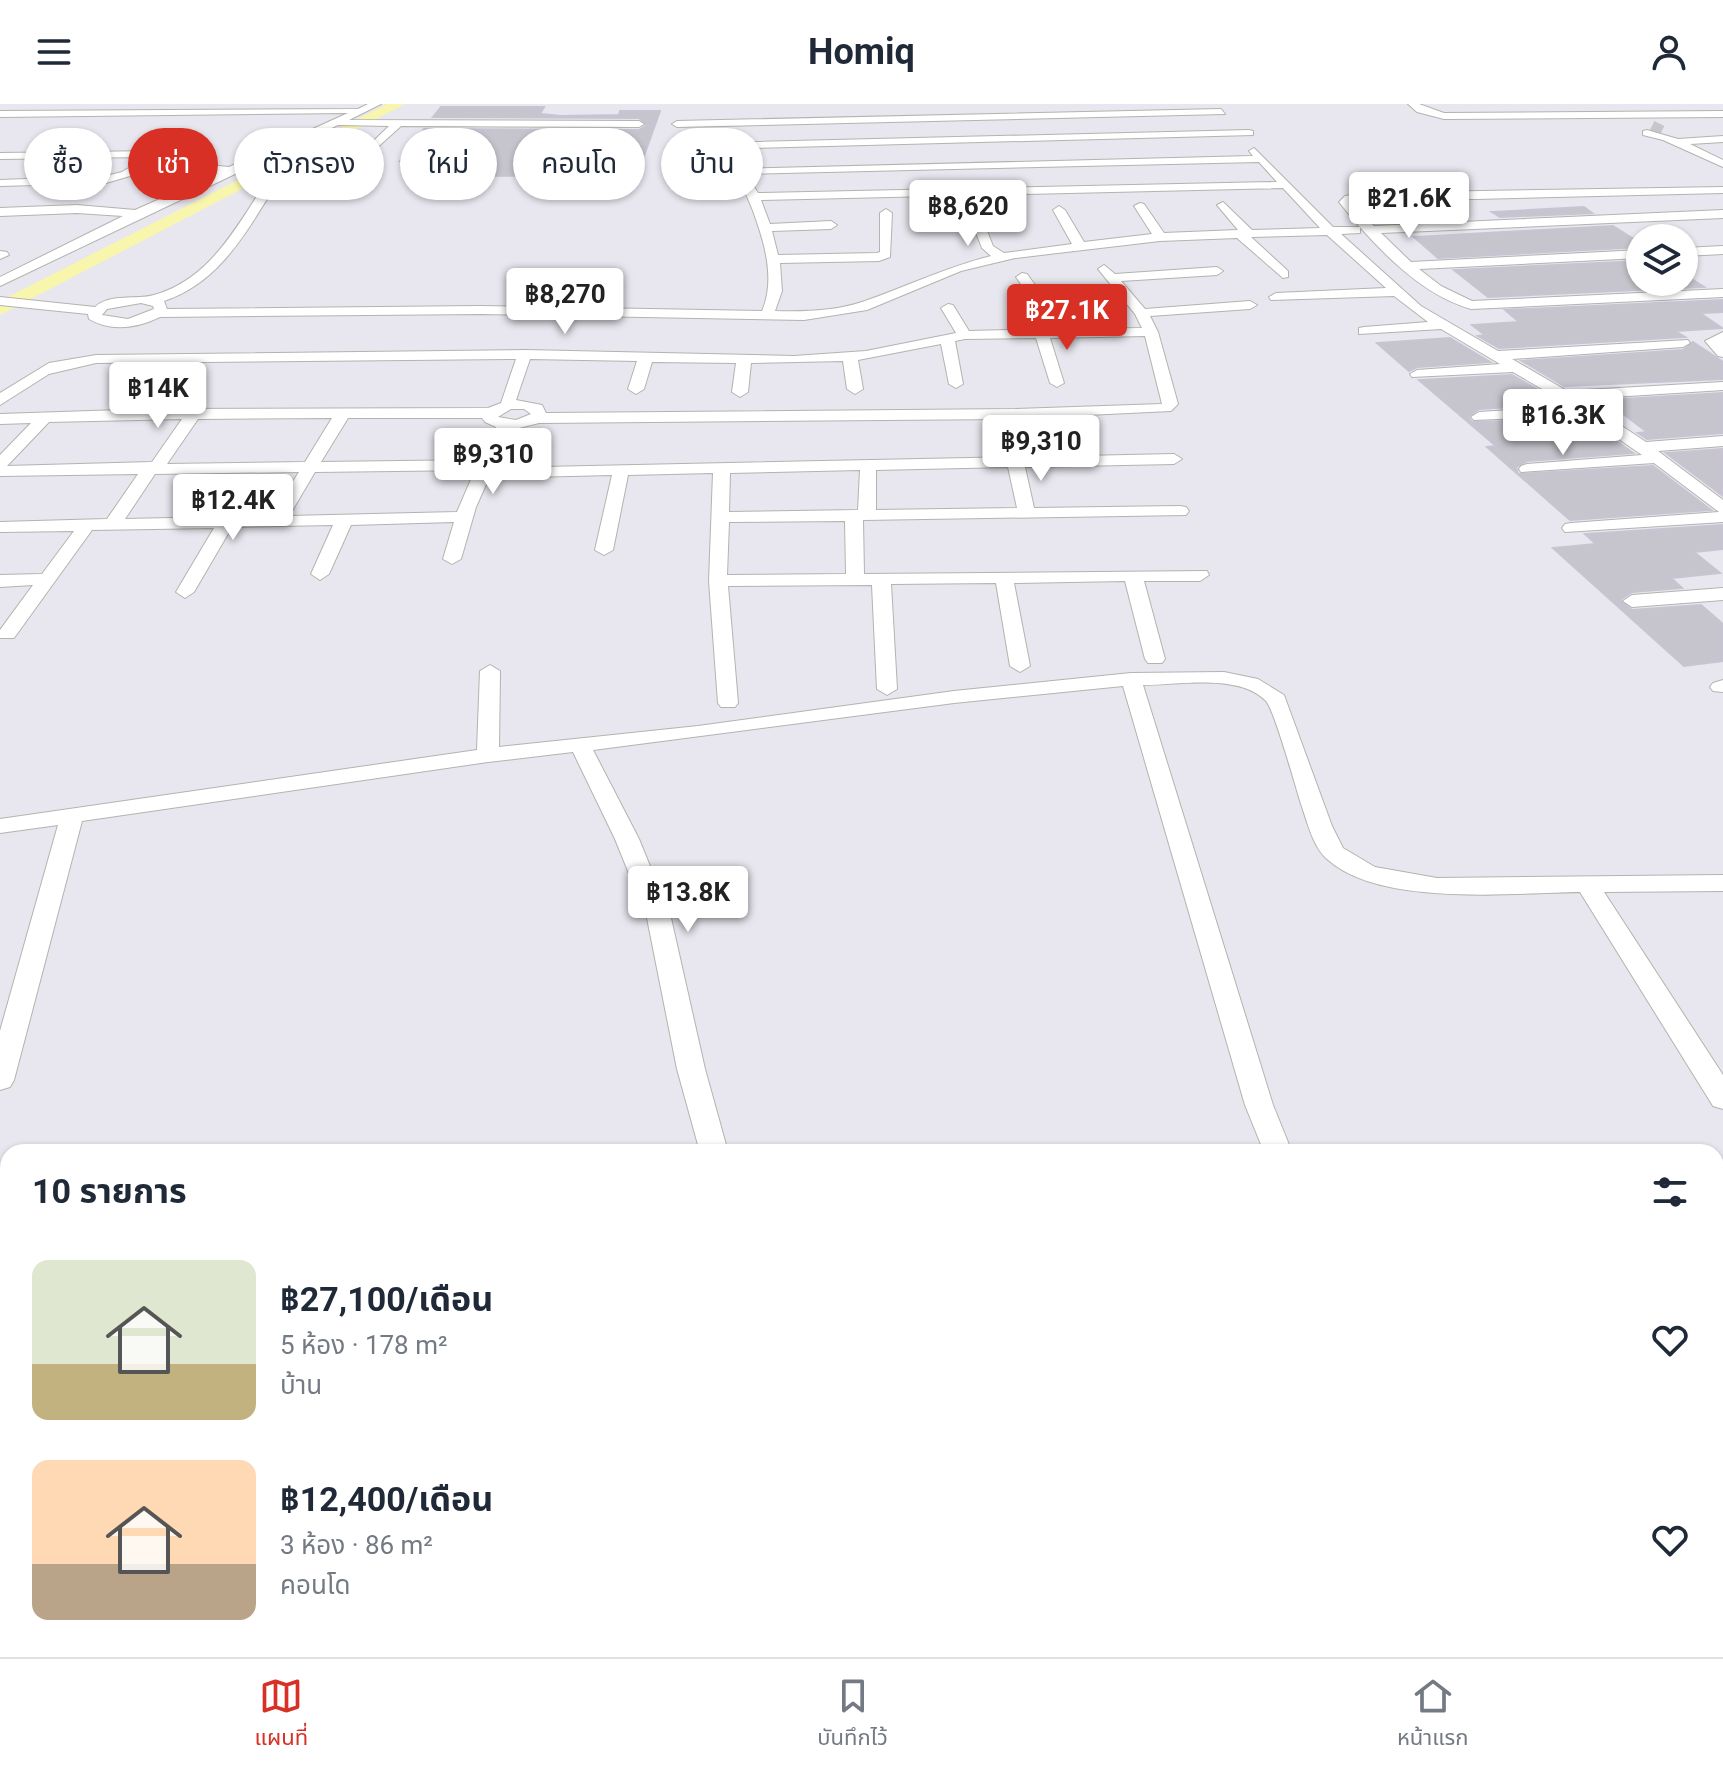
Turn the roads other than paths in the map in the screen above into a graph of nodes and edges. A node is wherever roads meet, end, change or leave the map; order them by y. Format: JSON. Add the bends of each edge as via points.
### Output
{"nodes":[{"id":1,"x":376,"y":104,"type":"edge"},
{"id":2,"x":1133,"y":104,"type":"edge"},
{"id":3,"x":1413,"y":104,"type":"edge"},
{"id":4,"x":1512,"y":104,"type":"edge"},
{"id":5,"x":1614,"y":104,"type":"edge"},
{"id":6,"x":256,"y":107,"type":"edge"},
{"id":7,"x":71,"y":108,"type":"edge"},
{"id":8,"x":184,"y":108,"type":"edge"},
{"id":9,"x":363,"y":110,"type":"junction"},
{"id":10,"x":1221,"y":112,"type":"dead end"},
{"id":11,"x":0,"y":114,"type":"edge"},
{"id":12,"x":1723,"y":114,"type":"edge"},
{"id":13,"x":1144,"y":115,"type":"junction"},
{"id":14,"x":769,"y":118,"type":"junction"},
{"id":15,"x":1533,"y":118,"type":"junction"},
{"id":16,"x":1635,"y":122,"type":"junction"},
{"id":17,"x":335,"y":123,"type":"junction"},
{"id":18,"x":392,"y":124,"type":"junction"},
{"id":19,"x":639,"y":124,"type":"dead end"},
{"id":20,"x":677,"y":124,"type":"dead end"},
{"id":21,"x":384,"y":133,"type":"edge"},
{"id":22,"x":1249,"y":133,"type":"dead end"},
{"id":23,"x":1161,"y":135,"type":"junction"},
{"id":24,"x":1670,"y":137,"type":"junction"},
{"id":25,"x":763,"y":138,"type":"edge"},
{"id":26,"x":1723,"y":139,"type":"edge"},
{"id":27,"x":763,"y":145,"type":"edge"},
{"id":28,"x":24,"y":155,"type":"edge"},
{"id":29,"x":0,"y":156,"type":"edge"},
{"id":30,"x":1723,"y":164,"type":"edge"},
{"id":31,"x":218,"y":170,"type":"edge"},
{"id":32,"x":763,"y":170,"type":"edge"},
{"id":33,"x":128,"y":171,"type":"edge"},
{"id":34,"x":232,"y":171,"type":"junction"},
{"id":35,"x":219,"y":177,"type":"joint"},
{"id":36,"x":0,"y":183,"type":"edge"},
{"id":37,"x":1287,"y":185,"type":"junction"},
{"id":38,"x":1723,"y":190,"type":"edge"},
{"id":39,"x":763,"y":197,"type":"edge"},
{"id":40,"x":259,"y":200,"type":"edge"},
{"id":41,"x":755,"y":200,"type":"edge"},
{"id":42,"x":1223,"y":205,"type":"dead end"},
{"id":43,"x":1140,"y":206,"type":"dead end"},
{"id":44,"x":972,"y":208,"type":"dead end"},
{"id":45,"x":1059,"y":210,"type":"dead end"},
{"id":46,"x":0,"y":212,"type":"edge"},
{"id":47,"x":886,"y":213,"type":"dead end"},
{"id":48,"x":36,"y":214,"type":"junction"},
{"id":49,"x":137,"y":214,"type":"junction"},
{"id":50,"x":1723,"y":214,"type":"edge"},
{"id":51,"x":0,"y":219,"type":"edge"},
{"id":52,"x":118,"y":224,"type":"junction"},
{"id":53,"x":831,"y":225,"type":"dead end"},
{"id":54,"x":763,"y":228,"type":"junction"},
{"id":55,"x":1329,"y":230,"type":"junction"},
{"id":56,"x":1356,"y":230,"type":"dead end"},
{"id":57,"x":1372,"y":230,"type":"junction"},
{"id":58,"x":1243,"y":232,"type":"junction"},
{"id":59,"x":1160,"y":237,"type":"junction"},
{"id":60,"x":1079,"y":245,"type":"junction"},
{"id":61,"x":1723,"y":250,"type":"edge"},
{"id":62,"x":1698,"y":251,"type":"edge"},
{"id":63,"x":1626,"y":255,"type":"edge"},
{"id":64,"x":1000,"y":256,"type":"junction"},
{"id":65,"x":772,"y":259,"type":"junction"},
{"id":66,"x":1410,"y":266,"type":"junction"},
{"id":67,"x":1217,"y":271,"type":"dead end"},
{"id":68,"x":1283,"y":274,"type":"dead end"},
{"id":69,"x":1022,"y":277,"type":"dead end"},
{"id":70,"x":0,"y":282,"type":"edge"},
{"id":71,"x":1396,"y":292,"type":"junction"},
{"id":72,"x":1723,"y":293,"type":"edge"},
{"id":73,"x":1276,"y":297,"type":"dead end"},
{"id":74,"x":0,"y":301,"type":"edge"},
{"id":75,"x":1250,"y":305,"type":"dead end"},
{"id":76,"x":155,"y":307,"type":"junction"},
{"id":77,"x":1616,"y":307,"type":"dead end"},
{"id":78,"x":948,"y":308,"type":"dead end"},
{"id":79,"x":96,"y":311,"type":"junction"},
{"id":80,"x":1141,"y":313,"type":"junction"},
{"id":81,"x":766,"y":316,"type":"junction"},
{"id":82,"x":1429,"y":317,"type":"junction"},
{"id":83,"x":1442,"y":325,"type":"junction"},
{"id":84,"x":1364,"y":331,"type":"dead end"},
{"id":85,"x":1151,"y":332,"type":"junction"},
{"id":86,"x":1041,"y":333,"type":"junction"},
{"id":87,"x":1063,"y":333,"type":"junction"},
{"id":88,"x":965,"y":335,"type":"junction"},
{"id":89,"x":1723,"y":336,"type":"edge"},
{"id":90,"x":947,"y":337,"type":"junction"},
{"id":91,"x":1683,"y":343,"type":"dead end"},
{"id":92,"x":76,"y":345,"type":"dead end"},
{"id":93,"x":1723,"y":353,"type":"edge"},
{"id":94,"x":525,"y":354,"type":"junction"},
{"id":95,"x":646,"y":356,"type":"junction"},
{"id":96,"x":850,"y":356,"type":"junction"},
{"id":97,"x":1494,"y":356,"type":"junction"},
{"id":98,"x":744,"y":359,"type":"junction"},
{"id":99,"x":57,"y":364,"type":"junction"},
{"id":100,"x":1514,"y":368,"type":"junction"},
{"id":101,"x":1417,"y":374,"type":"dead end"},
{"id":102,"x":1057,"y":383,"type":"dead end"},
{"id":103,"x":956,"y":384,"type":"dead end"},
{"id":104,"x":1723,"y":386,"type":"edge"},
{"id":105,"x":636,"y":389,"type":"dead end"},
{"id":106,"x":855,"y":389,"type":"dead end"},
{"id":107,"x":740,"y":392,"type":"dead end"},
{"id":108,"x":1561,"y":396,"type":"junction"},
{"id":109,"x":0,"y":400,"type":"edge"},
{"id":110,"x":508,"y":405,"type":"junction"},
{"id":111,"x":1586,"y":410,"type":"junction"},
{"id":112,"x":344,"y":412,"type":"junction"},
{"id":113,"x":490,"y":413,"type":"junction"},
{"id":114,"x":193,"y":414,"type":"junction"},
{"id":115,"x":1015,"y":414,"type":"junction"},
{"id":116,"x":45,"y":417,"type":"junction"},
{"id":117,"x":1479,"y":417,"type":"dead end"},
{"id":118,"x":536,"y":418,"type":"junction"},
{"id":119,"x":0,"y":419,"type":"edge"},
{"id":120,"x":505,"y":425,"type":"junction"},
{"id":121,"x":1723,"y":441,"type":"edge"},
{"id":122,"x":1646,"y":447,"type":"junction"},
{"id":123,"x":1660,"y":458,"type":"junction"},
{"id":124,"x":1174,"y":459,"type":"dead end"},
{"id":125,"x":1021,"y":461,"type":"junction"},
{"id":126,"x":868,"y":463,"type":"junction"},
{"id":127,"x":0,"y":464,"type":"edge"},
{"id":128,"x":310,"y":466,"type":"junction"},
{"id":129,"x":722,"y":466,"type":"junction"},
{"id":130,"x":154,"y":467,"type":"junction"},
{"id":131,"x":483,"y":469,"type":"junction"},
{"id":132,"x":1527,"y":469,"type":"dead end"},
{"id":133,"x":621,"y":470,"type":"junction"},
{"id":134,"x":0,"y":471,"type":"edge"},
{"id":135,"x":1721,"y":507,"type":"edge"},
{"id":136,"x":1180,"y":511,"type":"dead end"},
{"id":137,"x":1027,"y":514,"type":"junction"},
{"id":138,"x":860,"y":515,"type":"junction"},
{"id":139,"x":464,"y":517,"type":"junction"},
{"id":140,"x":723,"y":517,"type":"junction"},
{"id":141,"x":344,"y":520,"type":"junction"},
{"id":142,"x":227,"y":521,"type":"junction"},
{"id":143,"x":277,"y":521,"type":"junction"},
{"id":144,"x":113,"y":524,"type":"junction"},
{"id":145,"x":86,"y":526,"type":"junction"},
{"id":146,"x":0,"y":527,"type":"edge"},
{"id":147,"x":1571,"y":528,"type":"dead end"},
{"id":148,"x":604,"y":550,"type":"dead end"},
{"id":149,"x":452,"y":559,"type":"dead end"},
{"id":150,"x":320,"y":574,"type":"dead end"},
{"id":151,"x":1200,"y":575,"type":"dead end"},
{"id":152,"x":1133,"y":576,"type":"junction"},
{"id":153,"x":1004,"y":577,"type":"junction"},
{"id":154,"x":47,"y":579,"type":"junction"},
{"id":155,"x":855,"y":579,"type":"junction"},
{"id":156,"x":881,"y":579,"type":"junction"},
{"id":157,"x":0,"y":581,"type":"edge"},
{"id":158,"x":718,"y":581,"type":"junction"},
{"id":159,"x":185,"y":592,"type":"dead end"},
{"id":160,"x":1723,"y":594,"type":"edge"},
{"id":161,"x":1632,"y":601,"type":"dead end"},
{"id":162,"x":7,"y":634,"type":"dead end"},
{"id":163,"x":1155,"y":659,"type":"dead end"},
{"id":164,"x":1020,"y":666,"type":"dead end"},
{"id":165,"x":490,"y":671,"type":"dead end"},
{"id":166,"x":1131,"y":679,"type":"junction"},
{"id":167,"x":887,"y":689,"type":"dead end"},
{"id":168,"x":728,"y":703,"type":"dead end"},
{"id":169,"x":580,"y":745,"type":"junction"},
{"id":170,"x":488,"y":755,"type":"junction"},
{"id":171,"x":72,"y":816,"type":"junction"},
{"id":172,"x":0,"y":826,"type":"edge"},
{"id":173,"x":1723,"y":883,"type":"edge"},
{"id":174,"x":1587,"y":884,"type":"junction"},
{"id":175,"x":0,"y":1080,"type":"edge"},
{"id":176,"x":1723,"y":1098,"type":"edge"},
{"id":177,"x":712,"y":1144,"type":"edge"},
{"id":178,"x":1275,"y":1144,"type":"edge"}],
"edges":[{"from":1,"to":9,"type":"street"},
{"from":2,"to":13,"type":"street"},
{"from":3,"to":15,"type":"street","via":[[1444,116]]},
{"from":4,"to":15,"type":"street"},
{"from":5,"to":16,"type":"street"},
{"from":6,"to":8,"type":"street"},
{"from":6,"to":9,"type":"street"},
{"from":7,"to":8,"type":"street"},
{"from":7,"to":11,"type":"street"},
{"from":9,"to":17,"type":"street"},
{"from":10,"to":13,"type":"street"},
{"from":12,"to":16,"type":"street"},
{"from":13,"to":14,"type":"street"},
{"from":13,"to":23,"type":"street"},
{"from":14,"to":20,"type":"street"},
{"from":14,"to":25,"type":"street"},
{"from":15,"to":16,"type":"street","via":[[1616,117]]},
{"from":16,"to":24,"type":"street"},
{"from":17,"to":18,"type":"street"},
{"from":17,"to":34,"type":"street"},
{"from":18,"to":19,"type":"street"},
{"from":18,"to":21,"type":"street"},
{"from":22,"to":23,"type":"street"},
{"from":23,"to":27,"type":"street"},
{"from":24,"to":26,"type":"street"},
{"from":24,"to":30,"type":"street"},
{"from":28,"to":29,"type":"street"},
{"from":31,"to":34,"type":"street"},
{"from":32,"to":37,"type":"street","via":[[1258,155]]},
{"from":33,"to":36,"type":"street","via":[[107,180]]},
{"from":34,"to":35,"type":"street"},
{"from":35,"to":49,"type":"street"},
{"from":37,"to":39,"type":"street"},
{"from":37,"to":55,"type":"street"},
{"from":38,"to":57,"type":"street","via":[[1349,198],[1345,202]]},
{"from":40,"to":76,"type":"street","via":[[206,275]]},
{"from":41,"to":54,"type":"street"},
{"from":42,"to":58,"type":"street"},
{"from":43,"to":59,"type":"street"},
{"from":44,"to":64,"type":"street","via":[[988,248]]},
{"from":45,"to":60,"type":"street"},
{"from":46,"to":48,"type":"street"},
{"from":47,"to":65,"type":"street","via":[[886,254],[879,257]]},
{"from":48,"to":49,"type":"street","via":[[104,209]]},
{"from":48,"to":51,"type":"street"},
{"from":48,"to":52,"type":"street"},
{"from":49,"to":52,"type":"street"},
{"from":50,"to":57,"type":"street"},
{"from":52,"to":70,"type":"street"},
{"from":53,"to":54,"type":"street"},
{"from":54,"to":65,"type":"street"},
{"from":55,"to":56,"type":"street"},
{"from":55,"to":58,"type":"street"},
{"from":55,"to":71,"type":"street"},
{"from":57,"to":66,"type":"street"},
{"from":58,"to":59,"type":"street"},
{"from":58,"to":68,"type":"street"},
{"from":59,"to":60,"type":"street"},
{"from":60,"to":64,"type":"street"},
{"from":61,"to":62,"type":"street"},
{"from":63,"to":66,"type":"street"},
{"from":64,"to":81,"type":"street","via":[[862,307],[820,315]]},
{"from":65,"to":81,"type":"street","via":[[775,287]]},
{"from":66,"to":72,"type":"street","via":[[1451,300],[1471,305]]},
{"from":67,"to":80,"type":"street","via":[[1108,274]]},
{"from":69,"to":87,"type":"street"},
{"from":71,"to":73,"type":"street"},
{"from":71,"to":82,"type":"street"},
{"from":74,"to":79,"type":"street"},
{"from":75,"to":80,"type":"street"},
{"from":76,"to":79,"type":"street","via":[[114,303]]},
{"from":76,"to":79,"type":"street","via":[[134,321],[98,320]]},
{"from":76,"to":81,"type":"street"},
{"from":77,"to":82,"type":"street"},
{"from":78,"to":88,"type":"street"},
{"from":80,"to":85,"type":"street"},
{"from":82,"to":83,"type":"street"},
{"from":83,"to":84,"type":"street"},
{"from":83,"to":97,"type":"street"},
{"from":85,"to":87,"type":"street"},
{"from":85,"to":115,"type":"street","via":[[1170,404],[1166,408]]},
{"from":86,"to":87,"type":"street"},
{"from":86,"to":88,"type":"street"},
{"from":86,"to":102,"type":"street"},
{"from":88,"to":90,"type":"street"},
{"from":89,"to":93,"type":"street","via":[[1712,341]]},
{"from":90,"to":96,"type":"street"},
{"from":90,"to":103,"type":"street"},
{"from":91,"to":97,"type":"street"},
{"from":92,"to":99,"type":"street"},
{"from":94,"to":95,"type":"street"},
{"from":94,"to":99,"type":"street"},
{"from":94,"to":110,"type":"street"},
{"from":95,"to":98,"type":"street"},
{"from":95,"to":105,"type":"street"},
{"from":96,"to":98,"type":"street"},
{"from":96,"to":106,"type":"street"},
{"from":97,"to":100,"type":"street"},
{"from":98,"to":107,"type":"street"},
{"from":99,"to":109,"type":"street"},
{"from":100,"to":101,"type":"street"},
{"from":100,"to":108,"type":"street"},
{"from":104,"to":108,"type":"street"},
{"from":108,"to":111,"type":"street"},
{"from":110,"to":113,"type":"street"},
{"from":110,"to":118,"type":"street","via":[[532,406],[540,411]]},
{"from":111,"to":117,"type":"street"},
{"from":111,"to":122,"type":"street"},
{"from":112,"to":113,"type":"street"},
{"from":112,"to":114,"type":"street"},
{"from":112,"to":128,"type":"street"},
{"from":113,"to":120,"type":"street","via":[[490,419]]},
{"from":114,"to":116,"type":"street"},
{"from":114,"to":130,"type":"street"},
{"from":115,"to":118,"type":"street"},
{"from":115,"to":125,"type":"street"},
{"from":116,"to":119,"type":"street"},
{"from":116,"to":127,"type":"street"},
{"from":118,"to":120,"type":"street"},
{"from":120,"to":131,"type":"street"},
{"from":121,"to":122,"type":"street"},
{"from":122,"to":123,"type":"street"},
{"from":123,"to":132,"type":"street"},
{"from":123,"to":135,"type":"street"},
{"from":124,"to":125,"type":"street"},
{"from":125,"to":126,"type":"street"},
{"from":125,"to":137,"type":"street"},
{"from":126,"to":129,"type":"street"},
{"from":126,"to":138,"type":"street"},
{"from":128,"to":130,"type":"street"},
{"from":128,"to":131,"type":"street"},
{"from":128,"to":143,"type":"street"},
{"from":129,"to":133,"type":"street"},
{"from":129,"to":140,"type":"street"},
{"from":130,"to":134,"type":"street"},
{"from":130,"to":144,"type":"street"},
{"from":131,"to":133,"type":"street"},
{"from":131,"to":139,"type":"street"},
{"from":133,"to":148,"type":"street"},
{"from":135,"to":147,"type":"street"},
{"from":136,"to":137,"type":"street"},
{"from":137,"to":138,"type":"street"},
{"from":138,"to":140,"type":"street"},
{"from":138,"to":155,"type":"street"},
{"from":139,"to":141,"type":"street"},
{"from":139,"to":149,"type":"street"},
{"from":140,"to":158,"type":"street"},
{"from":141,"to":143,"type":"street"},
{"from":141,"to":150,"type":"street"},
{"from":142,"to":143,"type":"street"},
{"from":142,"to":144,"type":"street"},
{"from":142,"to":159,"type":"street"},
{"from":144,"to":145,"type":"street"},
{"from":145,"to":146,"type":"street"},
{"from":145,"to":154,"type":"street"},
{"from":151,"to":152,"type":"street"},
{"from":152,"to":153,"type":"street"},
{"from":152,"to":163,"type":"street"},
{"from":153,"to":156,"type":"street"},
{"from":153,"to":164,"type":"street"},
{"from":154,"to":157,"type":"street"},
{"from":154,"to":162,"type":"street"},
{"from":155,"to":156,"type":"street"},
{"from":155,"to":158,"type":"street"},
{"from":156,"to":167,"type":"street"},
{"from":158,"to":168,"type":"street"},
{"from":160,"to":161,"type":"street"},
{"from":165,"to":170,"type":"street"},
{"from":166,"to":169,"type":"street"},
{"from":166,"to":174,"type":"street","via":[[1224,678],[1251,683],[1277,699],[1334,853],[1368,874],[1437,886]]},
{"from":166,"to":178,"type":"street"},
{"from":169,"to":170,"type":"street"},
{"from":169,"to":177,"type":"street","via":[[659,918]]},
{"from":170,"to":171,"type":"street"},
{"from":171,"to":172,"type":"street"},
{"from":171,"to":175,"type":"street"},
{"from":173,"to":174,"type":"street"},
{"from":174,"to":176,"type":"street"}]}
